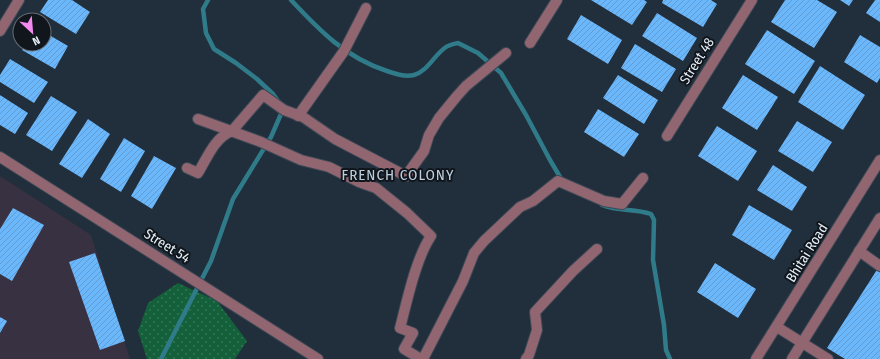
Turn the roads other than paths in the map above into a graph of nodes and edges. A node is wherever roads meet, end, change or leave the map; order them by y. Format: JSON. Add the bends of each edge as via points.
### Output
{"nodes":[{"id":1,"x":19,"y":0,"type":"edge"},
{"id":2,"x":557,"y":0,"type":"edge"},
{"id":3,"x":752,"y":0,"type":"edge"},
{"id":4,"x":366,"y":8,"type":"dead end"},
{"id":5,"x":0,"y":31,"type":"edge"},
{"id":6,"x":530,"y":43,"type":"dead end"},
{"id":7,"x":502,"y":56,"type":"dead end"},
{"id":8,"x":298,"y":116,"type":"junction"},
{"id":9,"x":198,"y":119,"type":"dead end"},
{"id":10,"x":232,"y":131,"type":"junction"},
{"id":11,"x":667,"y":136,"type":"dead end"},
{"id":12,"x":0,"y":157,"type":"edge"},
{"id":13,"x":880,"y":160,"type":"edge"},
{"id":14,"x":187,"y":168,"type":"dead end"},
{"id":15,"x":643,"y":178,"type":"dead end"},
{"id":16,"x":880,"y":219,"type":"edge"},
{"id":17,"x":597,"y":249,"type":"dead end"},
{"id":18,"x":859,"y":251,"type":"junction"},
{"id":19,"x":880,"y":266,"type":"edge"},
{"id":20,"x":777,"y":327,"type":"junction"},
{"id":21,"x":802,"y":343,"type":"junction"},
{"id":22,"x":318,"y":359,"type":"edge"},
{"id":23,"x":422,"y":359,"type":"edge"},
{"id":24,"x":526,"y":359,"type":"edge"},
{"id":25,"x":756,"y":359,"type":"edge"},
{"id":26,"x":792,"y":359,"type":"edge"},
{"id":27,"x":828,"y":359,"type":"edge"}],
"edges":[{"from":1,"to":5,"type":"street"},
{"from":2,"to":6,"type":"street"},
{"from":3,"to":11,"type":"street","name":"Street 48"},
{"from":4,"to":8,"type":"street","via":[[344,51]]},
{"from":7,"to":8,"type":"street","via":[[466,86],[439,118],[429,135],[424,151],[406,176],[340,142]]},
{"from":8,"to":10,"type":"street","via":[[284,110],[263,95]]},
{"from":9,"to":10,"type":"street"},
{"from":10,"to":14,"type":"street","via":[[225,134],[212,148],[198,173]]},
{"from":10,"to":23,"type":"street","via":[[376,188],[432,236],[425,246],[400,328],[413,333],[404,349]]},
{"from":12,"to":22,"type":"street","name":"Street 54"},
{"from":13,"to":20,"type":"street","name":"Bhitai Road"},
{"from":15,"to":23,"type":"street","via":[[622,204],[604,201],[558,181],[533,201],[520,207],[474,253],[463,281]]},
{"from":16,"to":18,"type":"street"},
{"from":17,"to":24,"type":"street","via":[[535,312],[537,330]]},
{"from":18,"to":19,"type":"street"},
{"from":18,"to":21,"type":"street"},
{"from":20,"to":21,"type":"street"},
{"from":20,"to":25,"type":"street","name":"Bhitai Road"},
{"from":21,"to":26,"type":"street"},
{"from":21,"to":27,"type":"street"}]}
